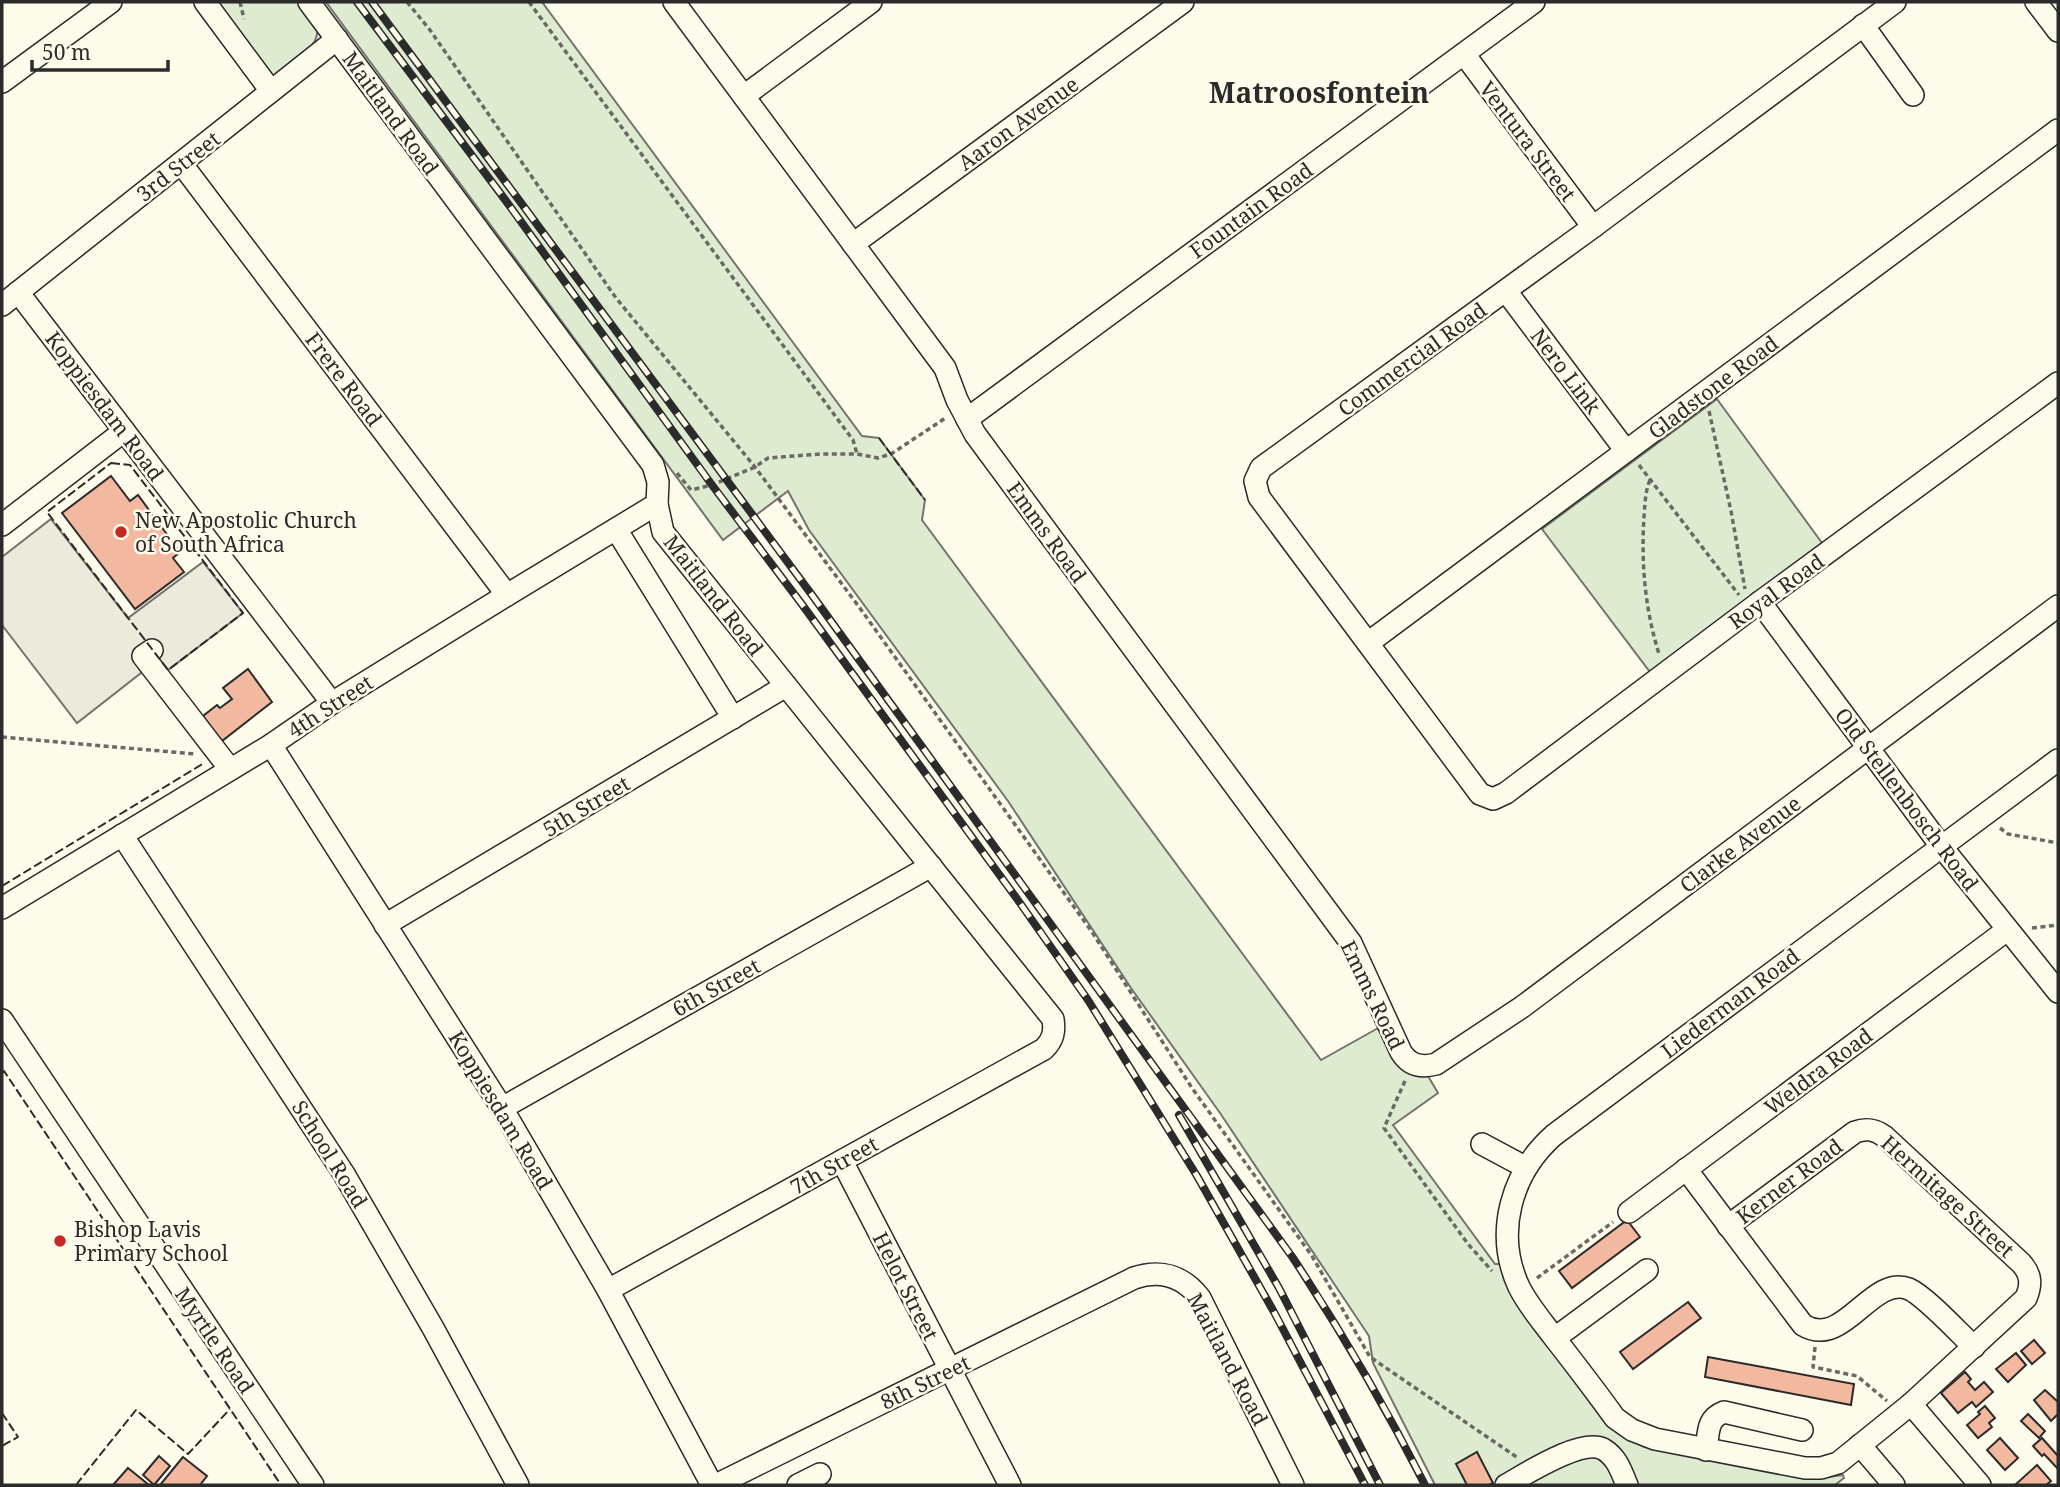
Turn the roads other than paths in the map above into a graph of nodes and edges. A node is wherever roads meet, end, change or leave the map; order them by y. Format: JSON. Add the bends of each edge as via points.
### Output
{"nodes":[{"id":1,"x":111,"y":2,"type":"edge"},
{"id":2,"x":205,"y":2,"type":"edge"},
{"id":3,"x":309,"y":2,"type":"edge"},
{"id":4,"x":674,"y":2,"type":"edge"},
{"id":5,"x":871,"y":2,"type":"edge"},
{"id":6,"x":1183,"y":2,"type":"edge"},
{"id":7,"x":1534,"y":2,"type":"edge"},
{"id":8,"x":1895,"y":2,"type":"edge"},
{"id":9,"x":2036,"y":2,"type":"edge"},
{"id":10,"x":1508,"y":9,"type":"edge"},
{"id":11,"x":1863,"y":26,"type":"junction"},
{"id":12,"x":2058,"y":31,"type":"edge"},
{"id":13,"x":337,"y":40,"type":"junction"},
{"id":14,"x":1464,"y":54,"type":"junction"},
{"id":15,"x":2,"y":82,"type":"edge"},
{"id":16,"x":271,"y":92,"type":"junction"},
{"id":17,"x":1913,"y":95,"type":"dead end"},
{"id":18,"x":744,"y":96,"type":"junction"},
{"id":19,"x":2058,"y":130,"type":"edge"},
{"id":20,"x":181,"y":163,"type":"junction"},
{"id":21,"x":1593,"y":228,"type":"junction"},
{"id":22,"x":853,"y":244,"type":"junction"},
{"id":23,"x":1506,"y":291,"type":"junction"},
{"id":24,"x":10,"y":298,"type":"edge"},
{"id":25,"x":2058,"y":383,"type":"edge"},
{"id":26,"x":964,"y":413,"type":"junction"},
{"id":27,"x":124,"y":430,"type":"junction"},
{"id":28,"x":1626,"y":451,"type":"junction"},
{"id":29,"x":657,"y":504,"type":"junction"},
{"id":30,"x":2,"y":525,"type":"edge"},
{"id":31,"x":616,"y":529,"type":"junction"},
{"id":32,"x":507,"y":594,"type":"junction"},
{"id":33,"x":1751,"y":604,"type":"junction"},
{"id":34,"x":2058,"y":606,"type":"edge"},
{"id":35,"x":1367,"y":643,"type":"junction"},
{"id":36,"x":152,"y":650,"type":"dead end"},
{"id":37,"x":786,"y":686,"type":"junction"},
{"id":38,"x":332,"y":703,"type":"junction"},
{"id":39,"x":733,"y":718,"type":"junction"},
{"id":40,"x":271,"y":745,"type":"junction"},
{"id":41,"x":1868,"y":748,"type":"junction"},
{"id":42,"x":2058,"y":760,"type":"edge"},
{"id":43,"x":230,"y":769,"type":"junction"},
{"id":44,"x":1493,"y":799,"type":"joint"},
{"id":45,"x":122,"y":835,"type":"junction"},
{"id":46,"x":1941,"y":846,"type":"junction"},
{"id":47,"x":931,"y":866,"type":"junction"},
{"id":48,"x":2,"y":908,"type":"edge"},
{"id":49,"x":385,"y":925,"type":"junction"},
{"id":50,"x":2007,"y":930,"type":"junction"},
{"id":51,"x":2058,"y":992,"type":"edge"},
{"id":52,"x":2,"y":1020,"type":"edge"},
{"id":53,"x":1054,"y":1034,"type":"joint"},
{"id":54,"x":1415,"y":1065,"type":"joint"},
{"id":55,"x":502,"y":1108,"type":"junction"},
{"id":56,"x":1850,"y":1136,"type":"joint"},
{"id":57,"x":1482,"y":1144,"type":"dead end"},
{"id":58,"x":842,"y":1161,"type":"junction"},
{"id":59,"x":1525,"y":1167,"type":"junction"},
{"id":60,"x":1686,"y":1169,"type":"junction"},
{"id":61,"x":1629,"y":1212,"type":"road end"},
{"id":62,"x":1728,"y":1226,"type":"junction"},
{"id":63,"x":1647,"y":1270,"type":"dead end"},
{"id":64,"x":1134,"y":1278,"type":"joint"},
{"id":65,"x":608,"y":1290,"type":"junction"},
{"id":66,"x":1555,"y":1338,"type":"junction"},
{"id":67,"x":1974,"y":1347,"type":"junction"},
{"id":68,"x":950,"y":1370,"type":"junction"},
{"id":69,"x":1905,"y":1409,"type":"junction"},
{"id":70,"x":1802,"y":1430,"type":"dead end"},
{"id":71,"x":1860,"y":1445,"type":"junction"},
{"id":72,"x":1706,"y":1450,"type":"junction"},
{"id":73,"x":820,"y":1474,"type":"dead end"},
{"id":74,"x":1969,"y":1482,"type":"edge"},
{"id":75,"x":313,"y":1485,"type":"edge"},
{"id":76,"x":518,"y":1485,"type":"edge"},
{"id":77,"x":714,"y":1485,"type":"edge"},
{"id":78,"x":798,"y":1485,"type":"edge"},
{"id":79,"x":1010,"y":1485,"type":"edge"},
{"id":80,"x":1293,"y":1485,"type":"edge"},
{"id":81,"x":1506,"y":1485,"type":"edge"},
{"id":82,"x":1627,"y":1485,"type":"edge"},
{"id":83,"x":1894,"y":1485,"type":"edge"}],
"edges":[{"from":1,"to":15,"type":"street"},
{"from":2,"to":16,"type":"street"},
{"from":3,"to":13,"type":"street","name":"Maitland Road"},
{"from":4,"to":18,"type":"street","name":"Emms Road"},
{"from":5,"to":18,"type":"street"},
{"from":6,"to":22,"type":"street","name":"Aaron Avenue"},
{"from":7,"to":10,"type":"street","name":"Fountain Road"},
{"from":8,"to":11,"type":"street","name":"Commercial Road"},
{"from":9,"to":12,"type":"street"},
{"from":10,"to":14,"type":"street","name":"Fountain Road"},
{"from":11,"to":17,"type":"street"},
{"from":11,"to":21,"type":"street","name":"Commercial Road"},
{"from":13,"to":16,"type":"street","name":"3rd Street"},
{"from":13,"to":29,"type":"street","name":"Maitland Road","via":[[653,465]]},
{"from":14,"to":21,"type":"street","name":"Ventura Street"},
{"from":14,"to":26,"type":"street","name":"Fountain Road"},
{"from":16,"to":20,"type":"street","name":"3rd Street"},
{"from":18,"to":22,"type":"street","name":"Emms Road"},
{"from":19,"to":28,"type":"street","name":"Gladstone Road"},
{"from":20,"to":24,"type":"street","name":"3rd Street"},
{"from":20,"to":32,"type":"street","name":"Frere Road"},
{"from":21,"to":23,"type":"street","name":"Commercial Road"},
{"from":22,"to":26,"type":"street","name":"Emms Road","via":[[945,368]]},
{"from":23,"to":28,"type":"street","name":"Nero Link"},
{"from":23,"to":35,"type":"street","name":"Commercial Road","via":[[1261,468],[1255,481],[1259,496]]},
{"from":24,"to":27,"type":"street","name":"Koppiesdam Road"},
{"from":25,"to":33,"type":"street","name":"Royal Road"},
{"from":26,"to":54,"type":"street","name":"Emms Road","via":[[975,434],[1351,943],[1401,1052]]},
{"from":27,"to":30,"type":"street"},
{"from":27,"to":38,"type":"street","name":"Koppiesdam Road","via":[[234,588]]},
{"from":28,"to":35,"type":"street","name":"Gladstone Road"},
{"from":29,"to":31,"type":"street","name":"4th Street"},
{"from":29,"to":37,"type":"street","name":"Maitland Road","via":[[663,532]]},
{"from":31,"to":32,"type":"street","name":"4th Street"},
{"from":31,"to":39,"type":"street"},
{"from":32,"to":38,"type":"street","name":"4th Street"},
{"from":33,"to":41,"type":"street","name":"Old Stellenbosch Road"},
{"from":33,"to":44,"type":"street","name":"Royal Road"},
{"from":34,"to":41,"type":"street","name":"Clarke Avenue"},
{"from":35,"to":44,"type":"street","name":"Commercial Road","via":[[1480,794]]},
{"from":36,"to":43,"type":"street","via":[[143,656]]},
{"from":37,"to":39,"type":"street","name":"5th Street"},
{"from":37,"to":47,"type":"street","name":"Maitland Road"},
{"from":38,"to":40,"type":"street","name":"4th Street"},
{"from":39,"to":49,"type":"street","name":"5th Street"},
{"from":40,"to":43,"type":"street","name":"4th Street"},
{"from":40,"to":49,"type":"street","name":"Koppiesdam Road"},
{"from":41,"to":46,"type":"street","name":"Old Stellenbosch Road"},
{"from":41,"to":54,"type":"street","name":"Clarke Avenue","via":[[1522,1007],[1436,1064]]},
{"from":42,"to":46,"type":"street","name":"Liederman Road"},
{"from":43,"to":45,"type":"street","name":"4th Street"},
{"from":45,"to":48,"type":"street","name":"4th Street"},
{"from":45,"to":76,"type":"street","name":"School Road","via":[[344,1174]]},
{"from":46,"to":50,"type":"street","name":"Old Stellenbosch Road"},
{"from":46,"to":59,"type":"street","name":"Liederman Road","via":[[1554,1135]]},
{"from":47,"to":53,"type":"street","name":"Maitland Road","via":[[1049,1013]]},
{"from":47,"to":55,"type":"street","name":"6th Street"},
{"from":49,"to":55,"type":"street","name":"Koppiesdam Road"},
{"from":50,"to":51,"type":"street","name":"Old Stellenbosch Road"},
{"from":50,"to":60,"type":"street","name":"Weldra Road"},
{"from":52,"to":75,"type":"street","name":"Myrtle Road"},
{"from":53,"to":58,"type":"street","name":"7th Street","via":[[1044,1049]]},
{"from":55,"to":65,"type":"street","name":"Koppiesdam Road"},
{"from":56,"to":62,"type":"street","name":"Kerner Road"},
{"from":56,"to":67,"type":"street","name":"Hermitage Street","via":[[1860,1130],[1879,1132],[2026,1269],[2030,1283],[2026,1298]]},
{"from":57,"to":59,"type":"street"},
{"from":58,"to":65,"type":"street","name":"7th Street"},
{"from":58,"to":68,"type":"street","name":"Helot Street"},
{"from":59,"to":66,"type":"street","name":"Liederman Road","via":[[1513,1194],[1509,1256],[1528,1303]]},
{"from":60,"to":61,"type":"street","name":"Weldra Road"},
{"from":60,"to":62,"type":"street","name":"Kerner Road"},
{"from":62,"to":67,"type":"street","name":"Kerner Road","via":[[1810,1329],[1824,1331],[1835,1326],[1885,1291],[1902,1287],[1918,1295]]},
{"from":63,"to":66,"type":"street"},
{"from":64,"to":68,"type":"street","name":"8th Street"},
{"from":64,"to":80,"type":"street","name":"Maitland Road","via":[[1163,1274],[1184,1282],[1200,1298]]},
{"from":65,"to":77,"type":"street","name":"Koppiesdam Road"},
{"from":66,"to":72,"type":"street","name":"Liederman Road","via":[[1615,1418],[1655,1439]]},
{"from":67,"to":69,"type":"street","name":"Hermitage Street"},
{"from":68,"to":77,"type":"street","name":"8th Street"},
{"from":68,"to":79,"type":"street","name":"Helot Street"},
{"from":69,"to":71,"type":"street","name":"Liederman Road"},
{"from":69,"to":74,"type":"street"},
{"from":70,"to":72,"type":"street","via":[[1724,1412],[1711,1419]]},
{"from":71,"to":72,"type":"street","name":"Liederman Road","via":[[1838,1463],[1821,1468]]},
{"from":71,"to":83,"type":"street"},
{"from":73,"to":78,"type":"street"},
{"from":81,"to":82,"type":"street","via":[[1584,1447],[1601,1448],[1617,1461]]}]}
